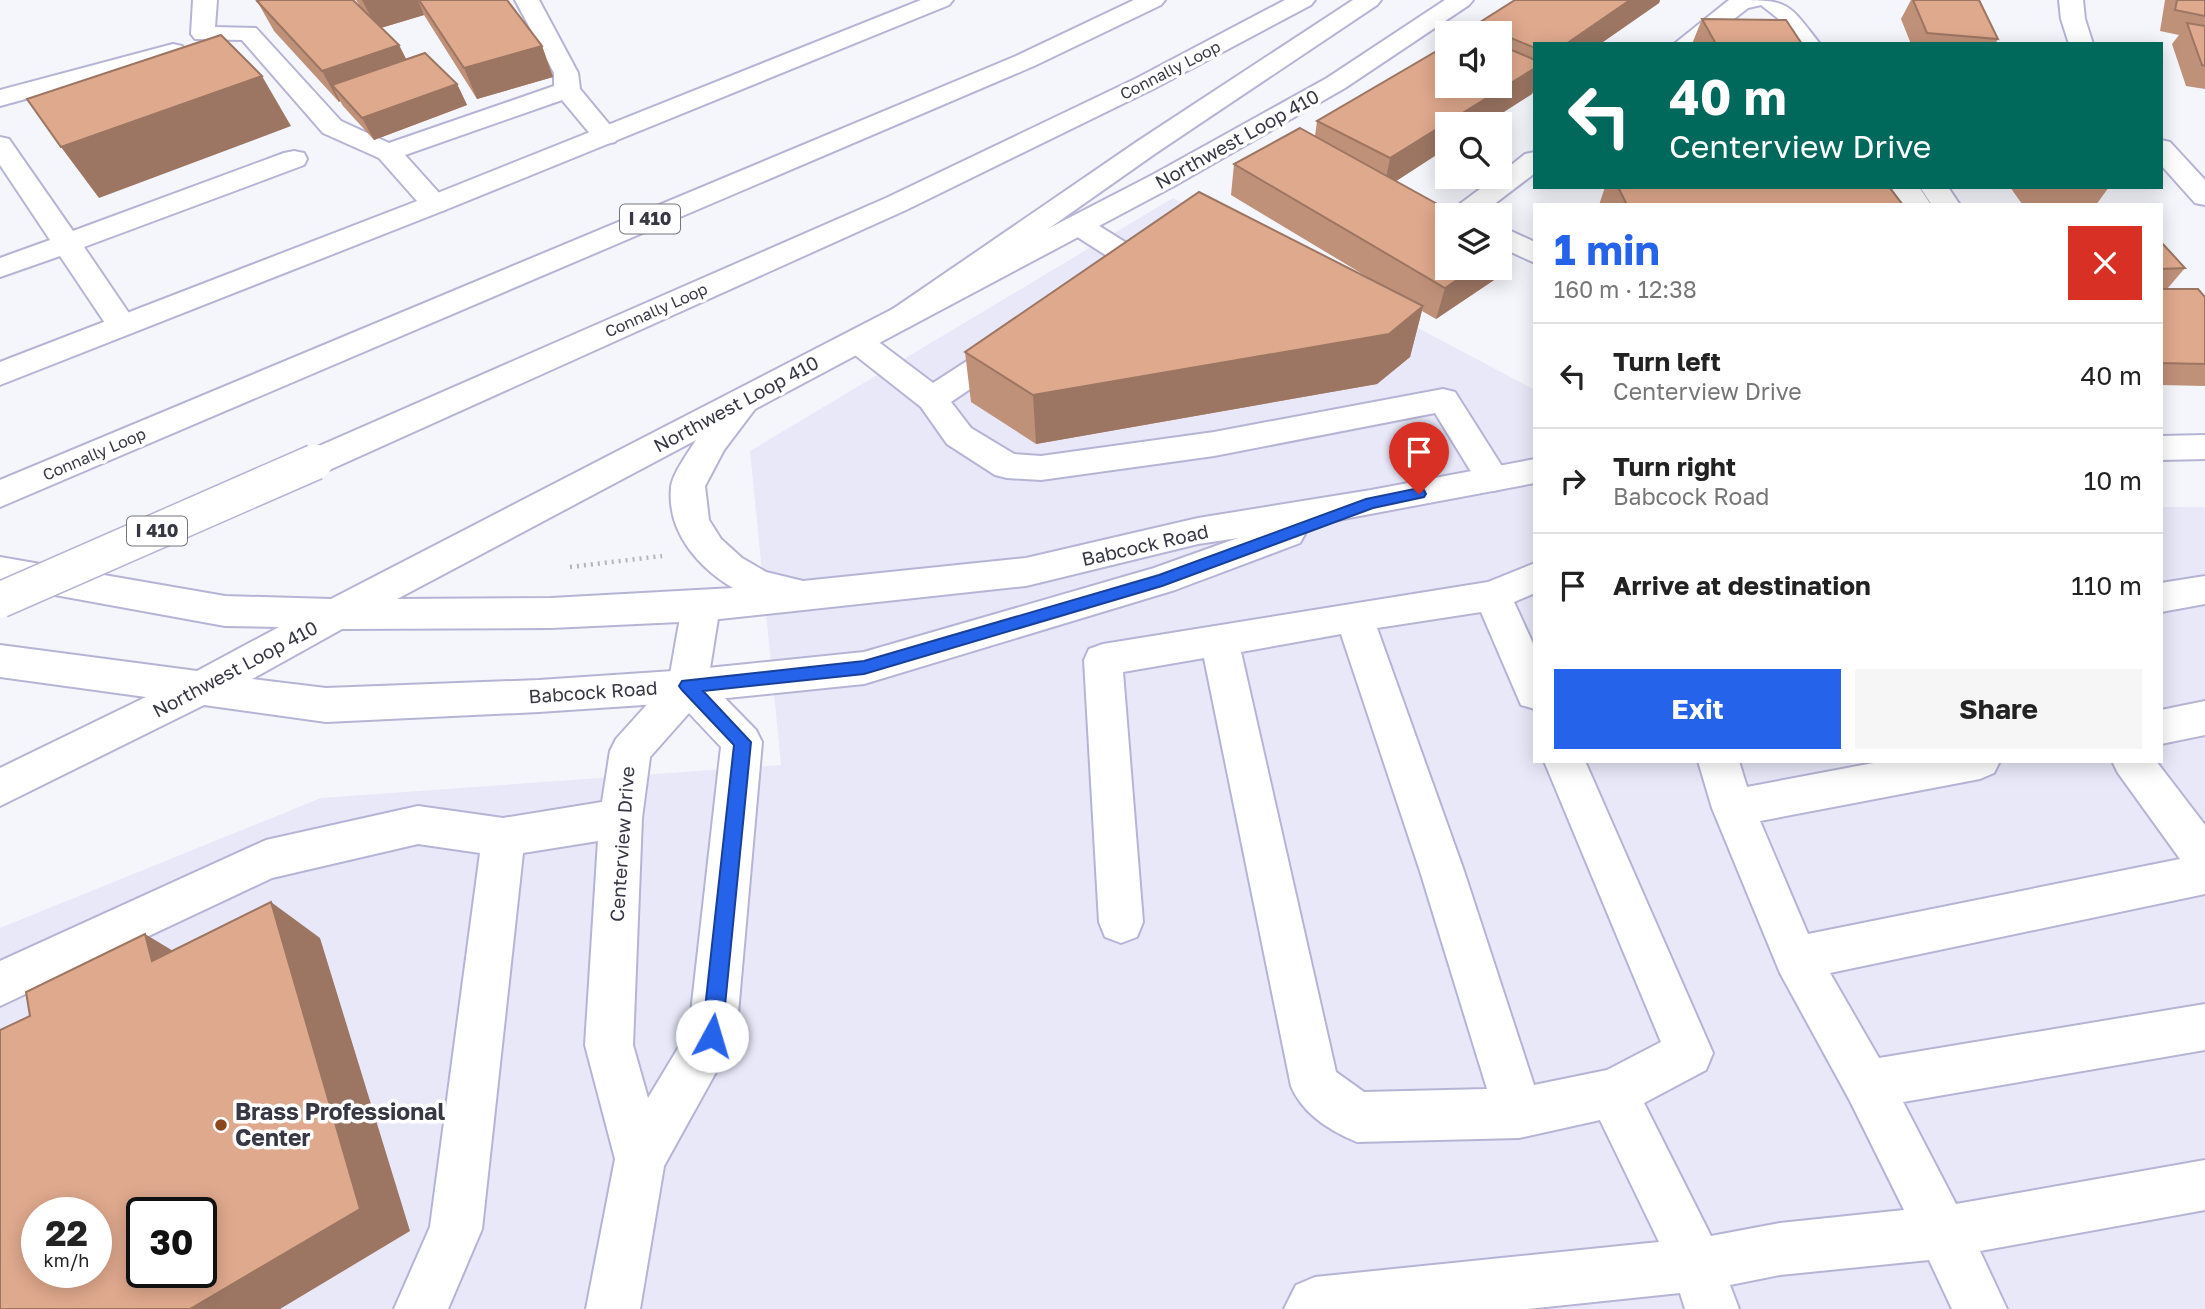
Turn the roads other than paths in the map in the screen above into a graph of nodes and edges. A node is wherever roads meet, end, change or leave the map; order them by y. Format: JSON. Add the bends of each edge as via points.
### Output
{"nodes":[{"id":1,"x":205,"y":0,"type":"edge"},
{"id":2,"x":527,"y":0,"type":"edge"},
{"id":3,"x":941,"y":0,"type":"edge"},
{"id":4,"x":1153,"y":0,"type":"edge"},
{"id":5,"x":1303,"y":0,"type":"edge"},
{"id":6,"x":1369,"y":0,"type":"edge"},
{"id":7,"x":1461,"y":0,"type":"edge"},
{"id":8,"x":1754,"y":0,"type":"edge"},
{"id":9,"x":1769,"y":0,"type":"edge"},
{"id":10,"x":2071,"y":0,"type":"edge"},
{"id":11,"x":273,"y":26,"type":"edge"},
{"id":12,"x":248,"y":33,"type":"junction"},
{"id":13,"x":1689,"y":42,"type":"edge"},
{"id":14,"x":1807,"y":42,"type":"edge"},
{"id":15,"x":2080,"y":42,"type":"edge"},
{"id":16,"x":173,"y":51,"type":"edge"},
{"id":17,"x":567,"y":90,"type":"junction"},
{"id":18,"x":0,"y":98,"type":"edge"},
{"id":19,"x":606,"y":136,"type":"junction"},
{"id":20,"x":0,"y":145,"type":"edge"},
{"id":21,"x":2163,"y":151,"type":"edge"},
{"id":22,"x":388,"y":152,"type":"junction"},
{"id":23,"x":294,"y":159,"type":"dead end"},
{"id":24,"x":1533,"y":162,"type":"edge"},
{"id":25,"x":2205,"y":197,"type":"edge"},
{"id":26,"x":1479,"y":203,"type":"edge"},
{"id":27,"x":435,"y":204,"type":"junction"},
{"id":28,"x":1078,"y":225,"type":"junction"},
{"id":29,"x":1512,"y":242,"type":"edge"},
{"id":30,"x":67,"y":245,"type":"junction"},
{"id":31,"x":1533,"y":253,"type":"edge"},
{"id":32,"x":0,"y":268,"type":"edge"},
{"id":33,"x":1093,"y":293,"type":"edge"},
{"id":34,"x":898,"y":320,"type":"junction"},
{"id":35,"x":122,"y":325,"type":"junction"},
{"id":36,"x":1035,"y":331,"type":"edge"},
{"id":37,"x":857,"y":341,"type":"junction"},
{"id":38,"x":0,"y":374,"type":"edge"},
{"id":39,"x":787,"y":377,"type":"junction"},
{"id":40,"x":932,"y":399,"type":"junction"},
{"id":41,"x":2205,"y":447,"type":"edge"},
{"id":42,"x":2163,"y":448,"type":"edge"},
{"id":43,"x":1533,"y":471,"type":"edge"},
{"id":44,"x":1493,"y":479,"type":"junction"},
{"id":45,"x":0,"y":494,"type":"edge"},
{"id":46,"x":1371,"y":503,"type":"junction"},
{"id":47,"x":0,"y":571,"type":"edge"},
{"id":48,"x":1533,"y":578,"type":"edge"},
{"id":49,"x":2205,"y":590,"type":"edge"},
{"id":50,"x":822,"y":595,"type":"junction"},
{"id":51,"x":1493,"y":596,"type":"junction"},
{"id":52,"x":2163,"y":598,"type":"edge"},
{"id":53,"x":0,"y":600,"type":"edge"},
{"id":54,"x":701,"y":606,"type":"junction"},
{"id":55,"x":336,"y":614,"type":"junction"},
{"id":56,"x":1354,"y":617,"type":"junction"},
{"id":57,"x":1219,"y":639,"type":"junction"},
{"id":58,"x":0,"y":661,"type":"edge"},
{"id":59,"x":688,"y":686,"type":"junction"},
{"id":60,"x":1533,"y":687,"type":"edge"},
{"id":61,"x":199,"y":689,"type":"junction"},
{"id":62,"x":2205,"y":718,"type":"edge"},
{"id":63,"x":2163,"y":727,"type":"edge"},
{"id":64,"x":1565,"y":763,"type":"edge"},
{"id":65,"x":1719,"y":763,"type":"edge"},
{"id":66,"x":1969,"y":763,"type":"edge"},
{"id":67,"x":2133,"y":763,"type":"edge"},
{"id":68,"x":0,"y":789,"type":"edge"},
{"id":69,"x":1733,"y":808,"type":"junction"},
{"id":70,"x":621,"y":818,"type":"junction"},
{"id":71,"x":503,"y":837,"type":"junction"},
{"id":72,"x":2205,"y":859,"type":"edge"},
{"id":73,"x":2205,"y":874,"type":"edge"},
{"id":74,"x":1121,"y":922,"type":"dead end"},
{"id":75,"x":1796,"y":958,"type":"junction"},
{"id":76,"x":0,"y":984,"type":"edge"},
{"id":77,"x":2205,"y":1027,"type":"edge"},
{"id":78,"x":1867,"y":1084,"type":"junction"},
{"id":79,"x":1613,"y":1093,"type":"junction"},
{"id":80,"x":1519,"y":1112,"type":"junction"},
{"id":81,"x":640,"y":1159,"type":"junction"},
{"id":82,"x":2205,"y":1185,"type":"edge"},
{"id":83,"x":1943,"y":1232,"type":"junction"},
{"id":84,"x":1705,"y":1287,"type":"edge"},
{"id":85,"x":421,"y":1309,"type":"edge"},
{"id":86,"x":612,"y":1309,"type":"edge"},
{"id":87,"x":1311,"y":1309,"type":"edge"},
{"id":88,"x":1980,"y":1309,"type":"edge"}],
"edges":[{"from":1,"to":12,"type":"main road","via":[[203,34]]},
{"from":2,"to":17,"type":"main road","via":[[566,73]]},
{"from":3,"to":19,"type":"main road"},
{"from":4,"to":45,"type":"main road","name":"Connally Loop","number":"I 410","via":[[1013,66]]},
{"from":5,"to":53,"type":"main road","name":"Connally Loop","number":"I 410","bridge":true,"via":[[1146,83],[896,204]]},
{"from":6,"to":34,"type":"main road"},
{"from":7,"to":28,"type":"main road","name":"Northwest Loop 410","via":[[1336,83]]},
{"from":8,"to":13,"type":"main road","via":[[1740,3]]},
{"from":9,"to":14,"type":"main road","via":[[1789,15]]},
{"from":10,"to":15,"type":"main road"},
{"from":11,"to":12,"type":"main road"},
{"from":12,"to":22,"type":"main road","via":[[332,127]]},
{"from":16,"to":18,"type":"main road"},
{"from":17,"to":19,"type":"main road"},
{"from":17,"to":22,"type":"main road"},
{"from":19,"to":27,"type":"main road"},
{"from":20,"to":30,"type":"main road"},
{"from":21,"to":25,"type":"main road"},
{"from":22,"to":27,"type":"main road"},
{"from":23,"to":30,"type":"main road"},
{"from":24,"to":26,"type":"main road"},
{"from":27,"to":35,"type":"main road"},
{"from":28,"to":33,"type":"main road","via":[[1139,263]]},
{"from":28,"to":34,"type":"main road","name":"Northwest Loop 410"},
{"from":29,"to":31,"type":"main road"},
{"from":30,"to":32,"type":"main road"},
{"from":30,"to":35,"type":"main road"},
{"from":34,"to":37,"type":"main road","name":"Northwest Loop 410"},
{"from":35,"to":38,"type":"main road"},
{"from":36,"to":40,"type":"main road"},
{"from":37,"to":39,"type":"main road","name":"Northwest Loop 410"},
{"from":37,"to":40,"type":"main road"},
{"from":39,"to":50,"type":"main road","via":[[730,415],[716,436],[688,486],[691,522],[708,550],[758,585]]},
{"from":39,"to":55,"type":"main road","name":"Northwest Loop 410"},
{"from":40,"to":44,"type":"main road","via":[[959,436],[1007,466],[1041,468],[1214,444],[1443,400]]},
{"from":41,"to":42,"type":"main road"},
{"from":43,"to":44,"type":"main road","name":"Babcock Road"},
{"from":44,"to":46,"type":"main road","name":"Babcock Road"},
{"from":46,"to":50,"type":"main road","name":"Babcock Road","via":[[1198,531],[1026,572]]},
{"from":46,"to":59,"type":"main road","name":"Babcock Road","via":[[1162,580],[864,668]]},
{"from":47,"to":55,"type":"main road","name":"Babcock Road","via":[[225,611]]},
{"from":48,"to":51,"type":"main road"},
{"from":49,"to":52,"type":"main road"},
{"from":50,"to":54,"type":"main road","name":"Babcock Road"},
{"from":51,"to":56,"type":"main road"},
{"from":51,"to":60,"type":"main road"},
{"from":54,"to":55,"type":"main road","name":"Babcock Road","via":[[551,613]]},
{"from":54,"to":59,"type":"main road"},
{"from":55,"to":61,"type":"main road","name":"Northwest Loop 410"},
{"from":56,"to":57,"type":"main road"},
{"from":56,"to":80,"type":"main road"},
{"from":57,"to":74,"type":"main road","via":[[1103,660]]},
{"from":57,"to":80,"type":"main road","via":[[1314,1086],[1357,1117]]},
{"from":58,"to":61,"type":"main road","name":"Babcock Road"},
{"from":59,"to":61,"type":"main road","name":"Babcock Road","via":[[326,705]]},
{"from":59,"to":70,"type":"main road","name":"Centerview Drive","via":[[629,751]]},
{"from":59,"to":81,"type":"main road","name":"Centerview Drive","via":[[742,742],[742,748],[712,1036]]},
{"from":61,"to":68,"type":"main road","name":"Northwest Loop 410"},
{"from":62,"to":63,"type":"main road"},
{"from":64,"to":79,"type":"main road","via":[[1689,1053]]},
{"from":65,"to":69,"type":"main road"},
{"from":66,"to":69,"type":"main road"},
{"from":67,"to":72,"type":"main road"},
{"from":69,"to":75,"type":"main road"},
{"from":70,"to":71,"type":"main road"},
{"from":70,"to":81,"type":"main road","name":"Centerview Drive","via":[[609,1045]]},
{"from":71,"to":76,"type":"main road","via":[[418,825],[266,860]]},
{"from":71,"to":85,"type":"main road","via":[[456,1228]]},
{"from":73,"to":75,"type":"main road"},
{"from":75,"to":78,"type":"main road"},
{"from":77,"to":78,"type":"main road"},
{"from":78,"to":83,"type":"main road"},
{"from":79,"to":80,"type":"main road"},
{"from":79,"to":84,"type":"main road"},
{"from":81,"to":86,"type":"main road","name":"Centerview Drive"},
{"from":82,"to":83,"type":"main road"},
{"from":83,"to":84,"type":"main road","via":[[1780,1249]]},
{"from":83,"to":88,"type":"main road"},
{"from":84,"to":87,"type":"main road","via":[[1314,1304]]}]}
